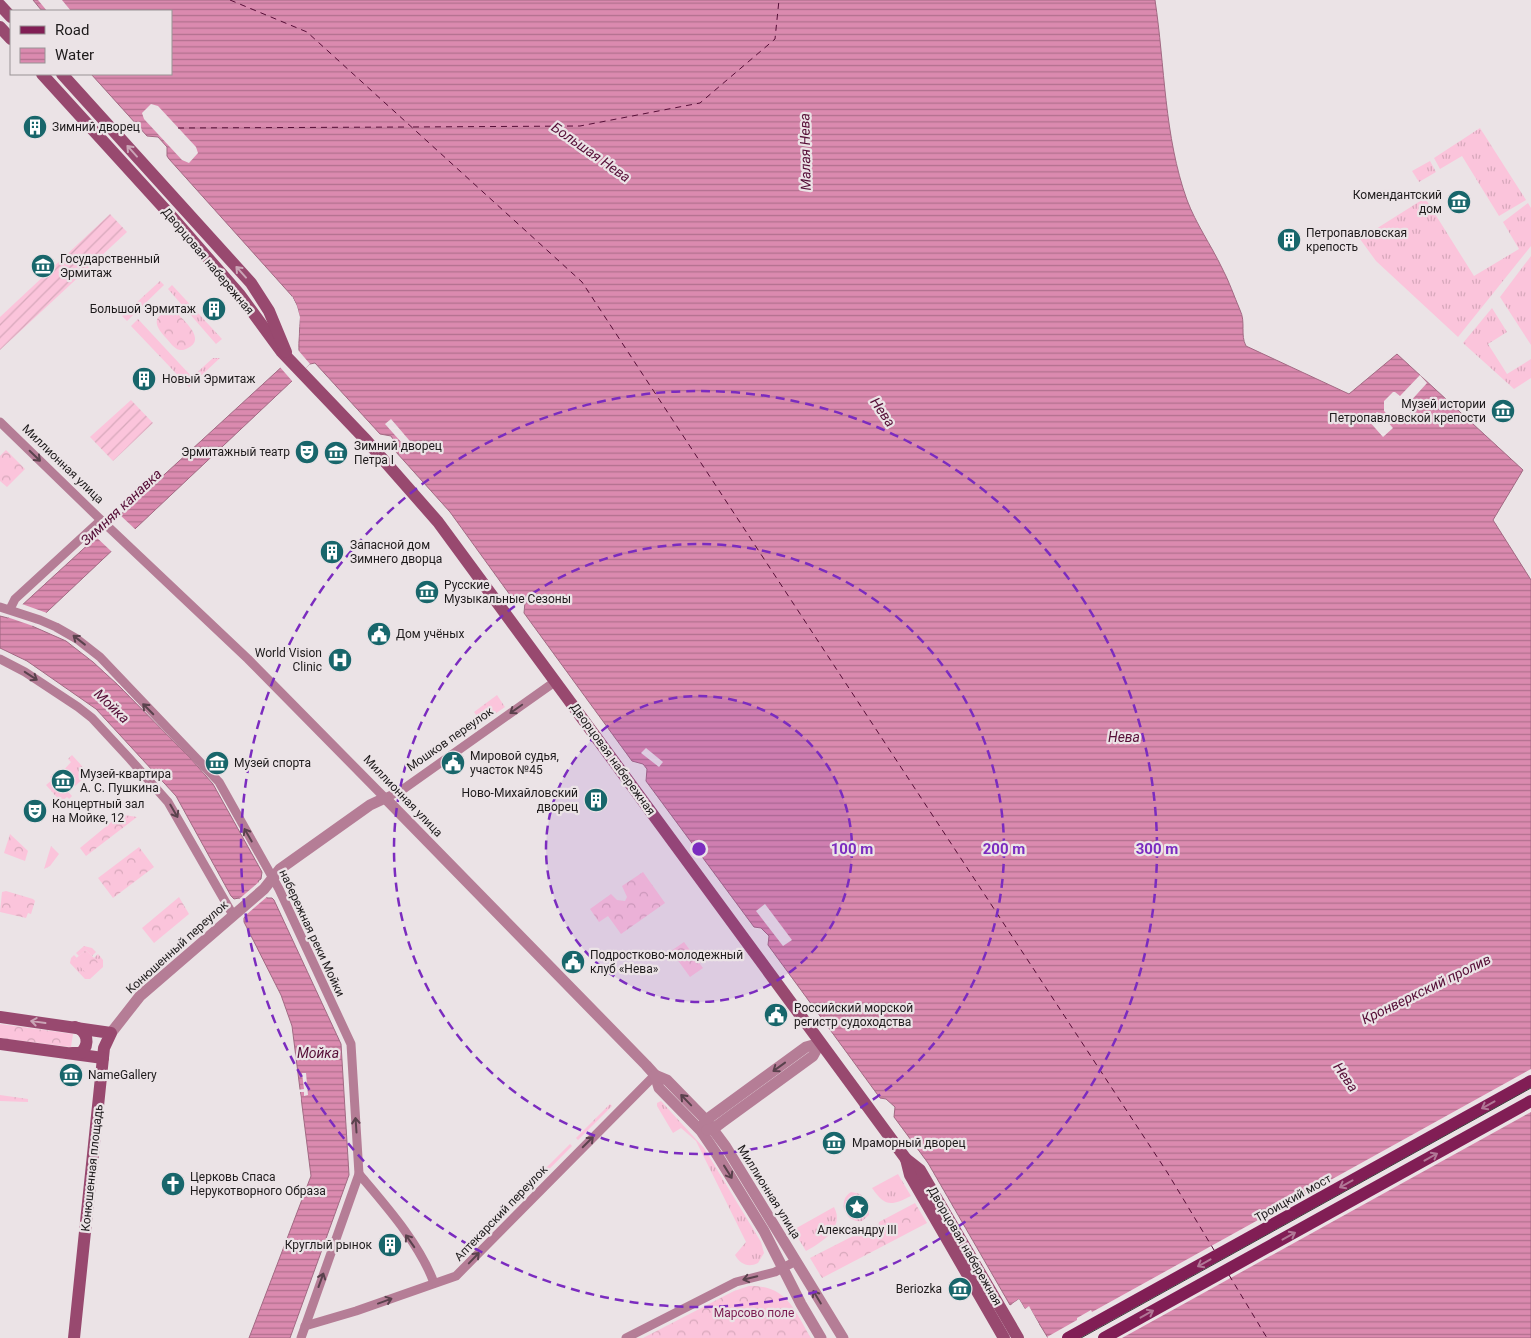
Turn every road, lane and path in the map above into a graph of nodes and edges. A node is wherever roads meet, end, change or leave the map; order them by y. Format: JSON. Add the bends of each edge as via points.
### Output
{"nodes":[{"id":1,"x":0,"y":5,"type":"edge"},
{"id":2,"x":10,"y":17,"type":"edge"},
{"id":3,"x":0,"y":27,"type":"edge"},
{"id":4,"x":10,"y":39,"type":"edge"},
{"id":5,"x":43,"y":75,"type":"edge"},
{"id":6,"x":63,"y":75,"type":"edge"},
{"id":7,"x":287,"y":357,"type":"junction"},
{"id":8,"x":0,"y":422,"type":"edge"},
{"id":9,"x":104,"y":523,"type":"junction"},
{"id":10,"x":0,"y":607,"type":"edge"},
{"id":11,"x":12,"y":610,"type":"junction"},
{"id":12,"x":0,"y":659,"type":"edge"},
{"id":13,"x":556,"y":681,"type":"junction"},
{"id":14,"x":386,"y":798,"type":"junction"},
{"id":15,"x":273,"y":877,"type":"junction"},
{"id":16,"x":264,"y":889,"type":"joint"},
{"id":17,"x":232,"y":915,"type":"junction"},
{"id":18,"x":130,"y":1006,"type":"joint"},
{"id":19,"x":0,"y":1017,"type":"edge"},
{"id":20,"x":76,"y":1027,"type":"junction"},
{"id":21,"x":111,"y":1033,"type":"junction"},
{"id":22,"x":820,"y":1043,"type":"junction"},
{"id":23,"x":0,"y":1044,"type":"edge"},
{"id":24,"x":72,"y":1053,"type":"junction"},
{"id":25,"x":103,"y":1058,"type":"junction"},
{"id":26,"x":655,"y":1076,"type":"junction"},
{"id":27,"x":1531,"y":1081,"type":"edge"},
{"id":28,"x":1531,"y":1101,"type":"edge"},
{"id":29,"x":709,"y":1125,"type":"junction"},
{"id":30,"x":701,"y":1132,"type":"junction"},
{"id":31,"x":906,"y":1159,"type":"junction"},
{"id":32,"x":359,"y":1174,"type":"junction"},
{"id":33,"x":796,"y":1262,"type":"junction"},
{"id":34,"x":783,"y":1268,"type":"junction"},
{"id":35,"x":434,"y":1283,"type":"junction"},
{"id":36,"x":305,"y":1326,"type":"junction"},
{"id":37,"x":999,"y":1336,"type":"edge"},
{"id":38,"x":74,"y":1338,"type":"edge"},
{"id":39,"x":301,"y":1338,"type":"edge"},
{"id":40,"x":626,"y":1338,"type":"edge"},
{"id":41,"x":821,"y":1338,"type":"edge"},
{"id":42,"x":843,"y":1338,"type":"edge"},
{"id":43,"x":1018,"y":1338,"type":"edge"},
{"id":44,"x":1068,"y":1338,"type":"edge"},
{"id":45,"x":1104,"y":1338,"type":"edge"}],
"edges":[{"from":1,"to":2,"type":"main road"},
{"from":3,"to":4,"type":"main road"},
{"from":5,"to":7,"type":"main road","name":"Дворцовая набережная","via":[[228,281]]},
{"from":7,"to":6,"type":"main road","name":"Дворцовая набережная","one_way":true,"via":[[270,311],[251,283]]},
{"from":7,"to":13,"type":"main road","name":"Дворцовая набережная","via":[[438,522]]},
{"from":8,"to":9,"type":"street","name":"Миллионная улица","one_way":true},
{"from":9,"to":11,"type":"street","via":[[15,599]]},
{"from":9,"to":14,"type":"street","name":"Миллионная улица","via":[[248,659]]},
{"from":10,"to":11,"type":"street"},
{"from":15,"to":11,"type":"street","name":"набережная реки Мойки","one_way":true,"via":[[219,782],[100,658],[71,634]]},
{"from":12,"to":17,"type":"street","one_way":true,"via":[[78,707],[129,758],[168,802]]},
{"from":13,"to":14,"type":"street","name":"Мошков переулок","one_way":true},
{"from":13,"to":22,"type":"main road","name":"Дворцовая набережная"},
{"from":14,"to":15,"type":"street","name":"Мошков переулок","via":[[370,805]]},
{"from":14,"to":26,"type":"street","name":"Миллионная улица"},
{"from":15,"to":16,"type":"street","name":"Мошков переулок"},
{"from":32,"to":15,"type":"street","name":"набережная реки Мойки","one_way":true,"via":[[351,1044]]},
{"from":16,"to":17,"type":"street","name":"Конюшенный переулок"},
{"from":17,"to":18,"type":"street","name":"Конюшенный переулок"},
{"from":18,"to":21,"type":"street","name":"Конюшенная площадь"},
{"from":20,"to":19,"type":"main road","one_way":true},
{"from":20,"to":21,"type":"main road"},
{"from":20,"to":24,"type":"main road","via":[[84,1032],[87,1045],[81,1053]]},
{"from":21,"to":25,"type":"main road","name":"Конюшенная площадь"},
{"from":22,"to":29,"type":"street","via":[[806,1047]]},
{"from":22,"to":31,"type":"main road","name":"Дворцовая набережная"},
{"from":23,"to":24,"type":"main road"},
{"from":24,"to":25,"type":"main road"},
{"from":25,"to":38,"type":"main road","name":"Конюшенная площадь"},
{"from":29,"to":26,"type":"street","name":"Миллионная улица","one_way":true,"via":[[667,1080]]},
{"from":26,"to":30,"type":"street","name":"Миллионная улица","via":[[659,1088]]},
{"from":35,"to":26,"type":"street","name":"Аптекарский переулок","one_way":true,"via":[[456,1276]]},
{"from":27,"to":44,"type":"main road","name":"Троицкий мост","one_way":true},
{"from":45,"to":28,"type":"main road","one_way":true},
{"from":29,"to":30,"type":"street"},
{"from":29,"to":33,"type":"street","name":"Миллионная улица","via":[[726,1147]]},
{"from":30,"to":34,"type":"street","name":"Миллионная улица","one_way":true,"via":[[764,1231]]},
{"from":31,"to":37,"type":"main road","name":"Дворцовая набережная","via":[[910,1175]]},
{"from":31,"to":43,"type":"main road","name":"Дворцовая набережная","via":[[920,1170]]},
{"from":35,"to":32,"type":"street","one_way":true,"via":[[423,1259]]},
{"from":36,"to":32,"type":"street","name":"набережная реки Мойки","one_way":true},
{"from":33,"to":34,"type":"street"},
{"from":42,"to":33,"type":"street","name":"Миллионная улица","one_way":true},
{"from":34,"to":40,"type":"street","one_way":true,"via":[[736,1282]]},
{"from":34,"to":41,"type":"street","name":"Миллионная улица"},
{"from":36,"to":35,"type":"street","name":"Аптекарский переулок","one_way":true,"via":[[356,1312]]},
{"from":36,"to":39,"type":"street","name":"набережная реки Мойки"}]}
